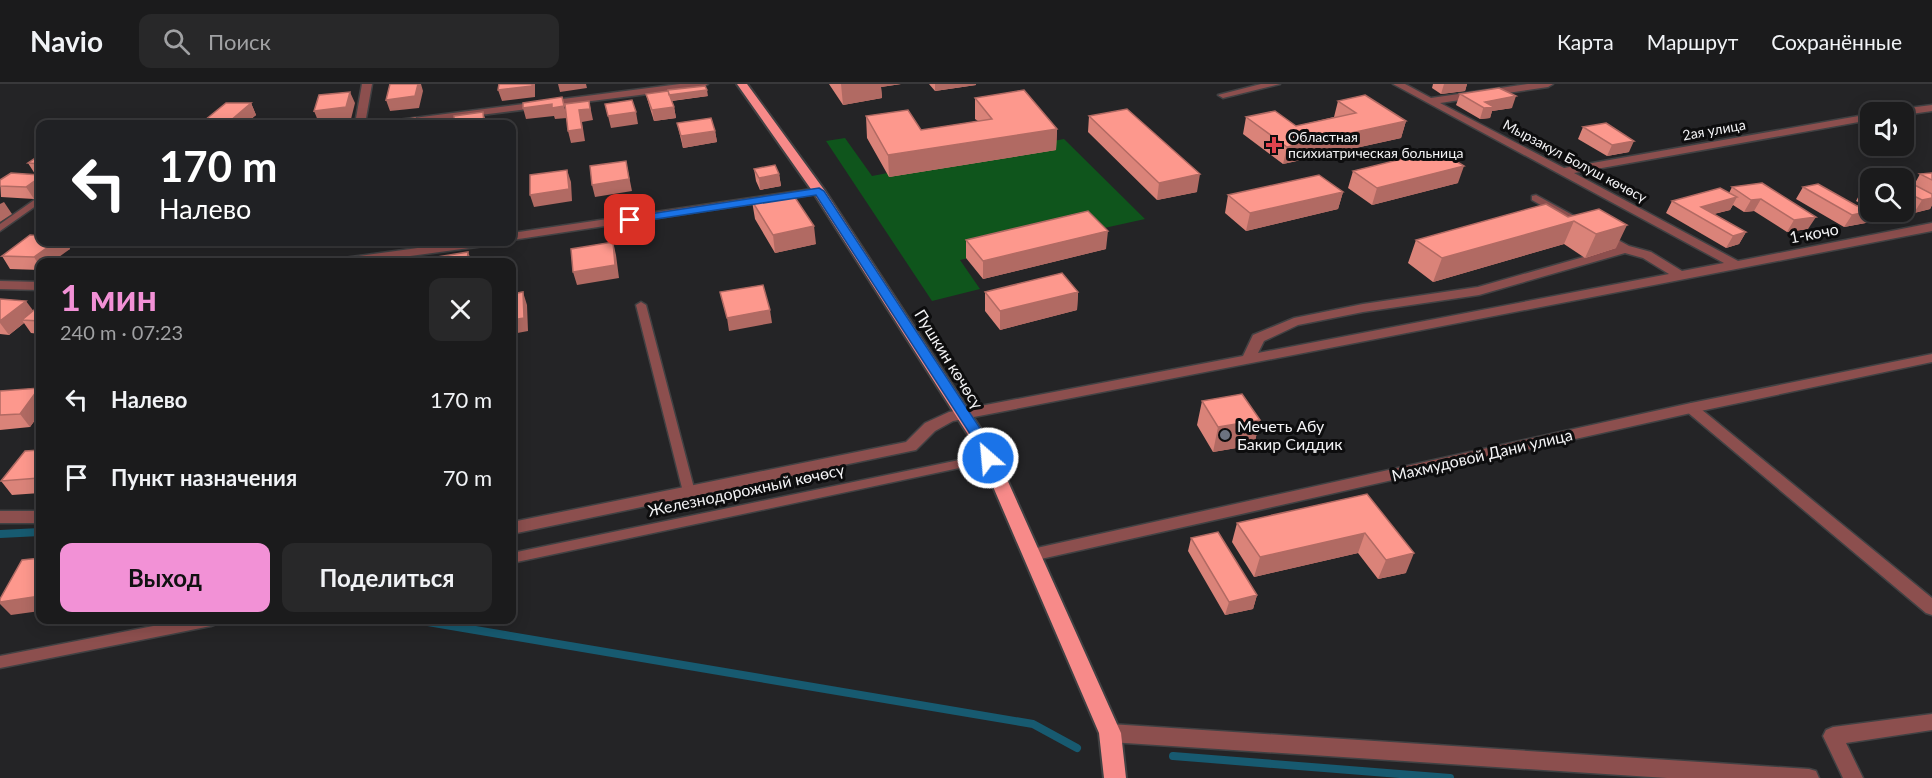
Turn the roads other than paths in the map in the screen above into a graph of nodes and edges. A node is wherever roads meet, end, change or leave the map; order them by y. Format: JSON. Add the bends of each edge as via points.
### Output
{"nodes":[{"id":1,"x":367,"y":84,"type":"edge"},
{"id":2,"x":703,"y":84,"type":"edge"},
{"id":3,"x":742,"y":84,"type":"edge"},
{"id":4,"x":1275,"y":84,"type":"edge"},
{"id":5,"x":1398,"y":84,"type":"edge"},
{"id":6,"x":1548,"y":84,"type":"edge"},
{"id":7,"x":690,"y":85,"type":"edge"},
{"id":8,"x":1223,"y":95,"type":"dead end"},
{"id":9,"x":1430,"y":101,"type":"junction"},
{"id":10,"x":1932,"y":108,"type":"edge"},
{"id":11,"x":1914,"y":110,"type":"edge"},
{"id":12,"x":1860,"y":119,"type":"edge"},
{"id":13,"x":361,"y":120,"type":"edge"},
{"id":14,"x":421,"y":120,"type":"edge"},
{"id":15,"x":1563,"y":172,"type":"junction"},
{"id":16,"x":819,"y":191,"type":"junction"},
{"id":17,"x":1536,"y":198,"type":"dead end"},
{"id":18,"x":36,"y":202,"type":"edge"},
{"id":19,"x":1932,"y":226,"type":"edge"},
{"id":20,"x":0,"y":228,"type":"edge"},
{"id":21,"x":516,"y":236,"type":"edge"},
{"id":22,"x":456,"y":246,"type":"edge"},
{"id":23,"x":1624,"y":249,"type":"junction"},
{"id":24,"x":372,"y":258,"type":"edge"},
{"id":25,"x":1737,"y":265,"type":"junction"},
{"id":26,"x":1681,"y":276,"type":"junction"},
{"id":27,"x":0,"y":285,"type":"edge"},
{"id":28,"x":36,"y":286,"type":"edge"},
{"id":29,"x":641,"y":305,"type":"dead end"},
{"id":30,"x":1249,"y":358,"type":"junction"},
{"id":31,"x":1932,"y":358,"type":"edge"},
{"id":32,"x":1691,"y":408,"type":"junction"},
{"id":33,"x":962,"y":415,"type":"junction"},
{"id":34,"x":988,"y":458,"type":"junction"},
{"id":35,"x":689,"y":492,"type":"junction"},
{"id":36,"x":0,"y":517,"type":"edge"},
{"id":37,"x":36,"y":517,"type":"edge"},
{"id":38,"x":516,"y":527,"type":"edge"},
{"id":39,"x":1032,"y":555,"type":"junction"},
{"id":40,"x":516,"y":557,"type":"edge"},
{"id":41,"x":1932,"y":608,"type":"edge"},
{"id":42,"x":191,"y":624,"type":"edge"},
{"id":43,"x":0,"y":662,"type":"edge"},
{"id":44,"x":1932,"y":722,"type":"edge"},
{"id":45,"x":1110,"y":733,"type":"junction"},
{"id":46,"x":1115,"y":778,"type":"edge"},
{"id":47,"x":1809,"y":778,"type":"edge"},
{"id":48,"x":1853,"y":778,"type":"edge"}],
"edges":[{"from":1,"to":13,"type":"street"},
{"from":2,"to":7,"type":"street"},
{"from":3,"to":16,"type":"highway","name":"Пушкин көчөсү"},
{"from":4,"to":8,"type":"street"},
{"from":5,"to":9,"type":"street","name":"Мырзакул Болуш көчөсү"},
{"from":6,"to":9,"type":"street"},
{"from":7,"to":14,"type":"street"},
{"from":9,"to":15,"type":"street","name":"Мырзакул Болуш көчөсү"},
{"from":10,"to":11,"type":"street"},
{"from":12,"to":15,"type":"street","name":"2ая улица"},
{"from":15,"to":25,"type":"street","name":"Мырзакул Болуш көчөсү"},
{"from":16,"to":21,"type":"street"},
{"from":16,"to":33,"type":"highway","name":"Пушкин көчөсү"},
{"from":17,"to":23,"type":"street"},
{"from":18,"to":20,"type":"lane"},
{"from":19,"to":25,"type":"street","name":"1-кочо"},
{"from":22,"to":24,"type":"street"},
{"from":23,"to":26,"type":"street","via":[[1647,255]]},
{"from":23,"to":30,"type":"street","via":[[1479,291],[1294,322],[1258,338]]},
{"from":25,"to":26,"type":"street","name":"1-кочо"},
{"from":26,"to":30,"type":"street","name":"1-кочо"},
{"from":27,"to":28,"type":"street"},
{"from":29,"to":35,"type":"lane"},
{"from":30,"to":33,"type":"street","name":"1-кочо"},
{"from":31,"to":32,"type":"street","name":"Махмудовой Дани улица"},
{"from":32,"to":39,"type":"street","name":"Махмудовой Дани улица"},
{"from":32,"to":41,"type":"street"},
{"from":33,"to":34,"type":"highway","name":"Пушкин көчөсү"},
{"from":33,"to":35,"type":"street","name":"1-кочо","via":[[930,427],[911,446]]},
{"from":34,"to":39,"type":"highway","name":"Пушкин көчөсү"},
{"from":34,"to":40,"type":"lane","name":"Железнодорожный көчөсү"},
{"from":35,"to":38,"type":"street","name":"1-кочо"},
{"from":36,"to":37,"type":"street"},
{"from":39,"to":45,"type":"highway","name":"Пушкин көчөсү"},
{"from":42,"to":43,"type":"lane"},
{"from":44,"to":48,"type":"street","via":[[1833,736]]},
{"from":45,"to":46,"type":"highway","name":"Пушкин көчөсү"},
{"from":45,"to":47,"type":"street"}]}
